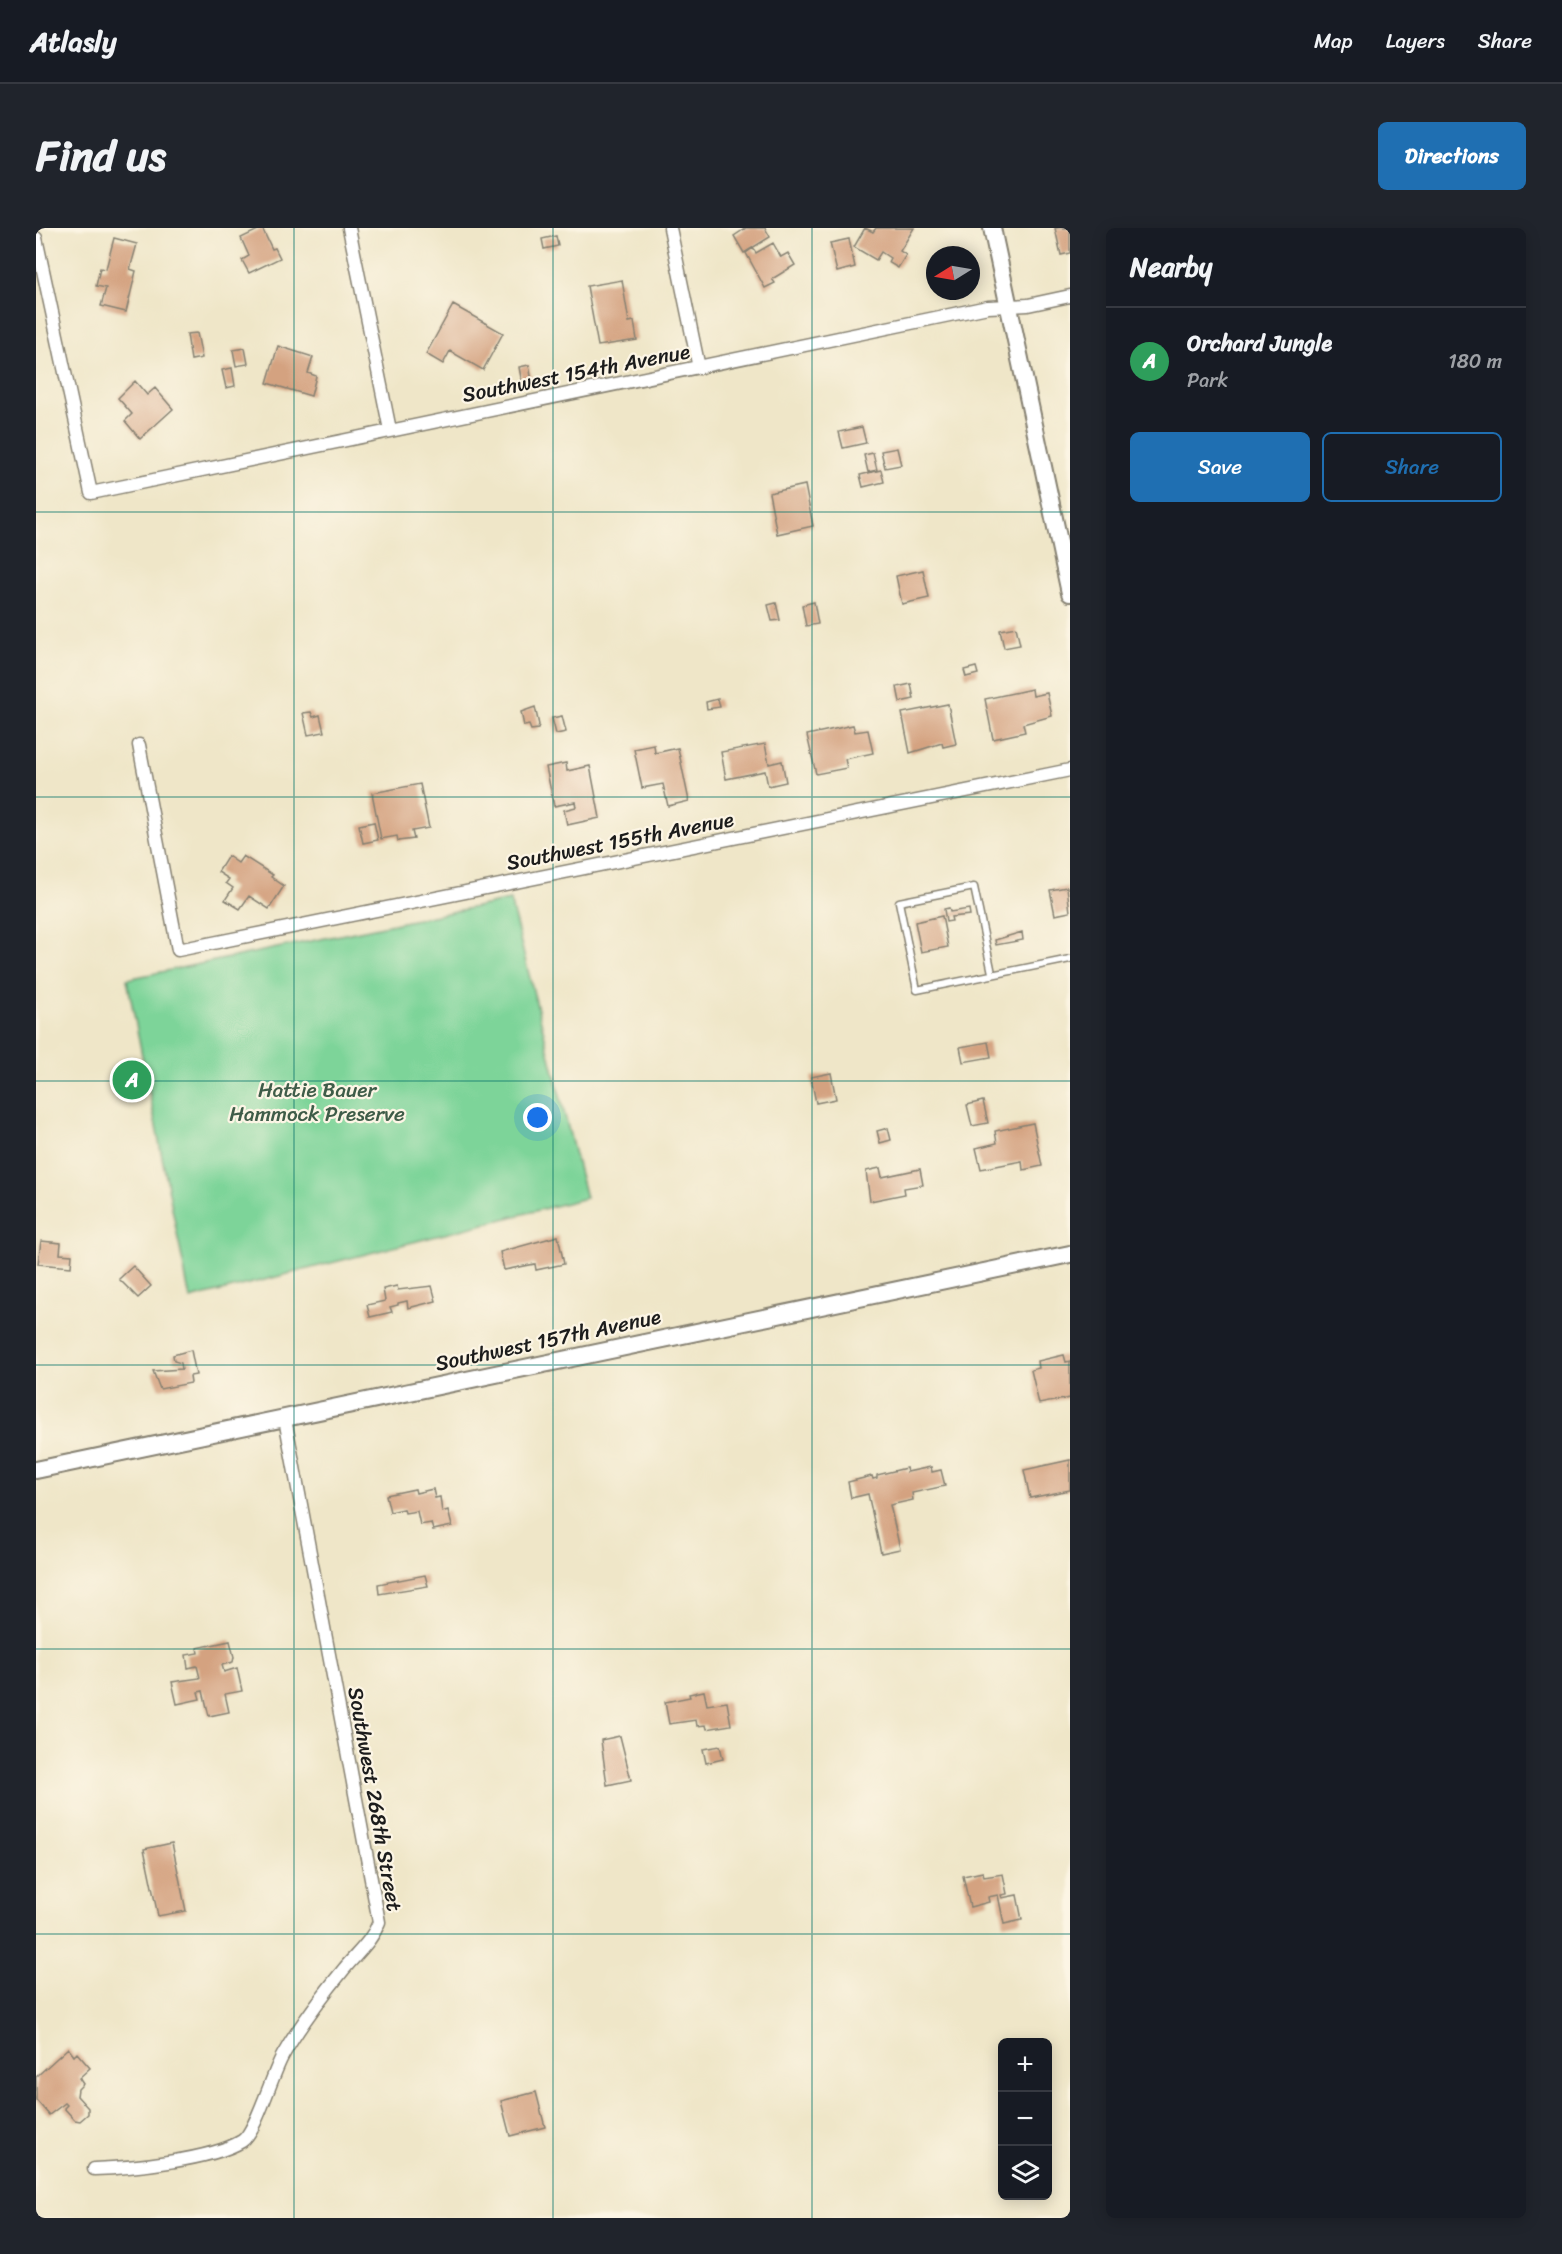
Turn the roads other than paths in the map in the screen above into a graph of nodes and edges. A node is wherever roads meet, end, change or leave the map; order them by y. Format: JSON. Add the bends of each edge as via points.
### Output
{"nodes":[{"id":1,"x":349,"y":228,"type":"edge"},
{"id":2,"x":670,"y":228,"type":"edge"},
{"id":3,"x":992,"y":228,"type":"edge"},
{"id":4,"x":36,"y":238,"type":"edge"},
{"id":5,"x":1070,"y":296,"type":"edge"},
{"id":6,"x":1009,"y":306,"type":"junction"},
{"id":7,"x":699,"y":368,"type":"junction"},
{"id":8,"x":390,"y":430,"type":"junction"},
{"id":9,"x":1070,"y":593,"type":"edge"},
{"id":10,"x":139,"y":745,"type":"dead end"},
{"id":11,"x":1070,"y":770,"type":"edge"},
{"id":12,"x":1070,"y":959,"type":"edge"},
{"id":13,"x":992,"y":974,"type":"junction"},
{"id":14,"x":1070,"y":1254,"type":"edge"},
{"id":15,"x":285,"y":1419,"type":"junction"},
{"id":16,"x":36,"y":1470,"type":"edge"},
{"id":17,"x":94,"y":2169,"type":"dead end"}],
"edges":[{"from":1,"to":8,"type":"street"},
{"from":2,"to":7,"type":"street"},
{"from":3,"to":6,"type":"street"},
{"from":4,"to":8,"type":"street","name":"Southwest 154th Avenue","via":[[91,493]]},
{"from":5,"to":6,"type":"street","name":"Southwest 154th Avenue"},
{"from":6,"to":7,"type":"street","name":"Southwest 154th Avenue","via":[[988,307]]},
{"from":6,"to":9,"type":"street"},
{"from":7,"to":8,"type":"street","name":"Southwest 154th Avenue"},
{"from":10,"to":11,"type":"street","name":"Southwest 155th Avenue","via":[[178,950]]},
{"from":12,"to":13,"type":"lane"},
{"from":13,"to":13,"type":"lane","via":[[917,990],[899,902],[974,887]]},
{"from":14,"to":15,"type":"street","name":"Southwest 157th Avenue"},
{"from":15,"to":16,"type":"street","name":"Southwest 157th Avenue"},
{"from":15,"to":17,"type":"street","name":"Southwest 268th Street","via":[[379,1922],[374,1936],[344,1969],[283,2055],[255,2124],[243,2140],[218,2151],[140,2167]]}]}
